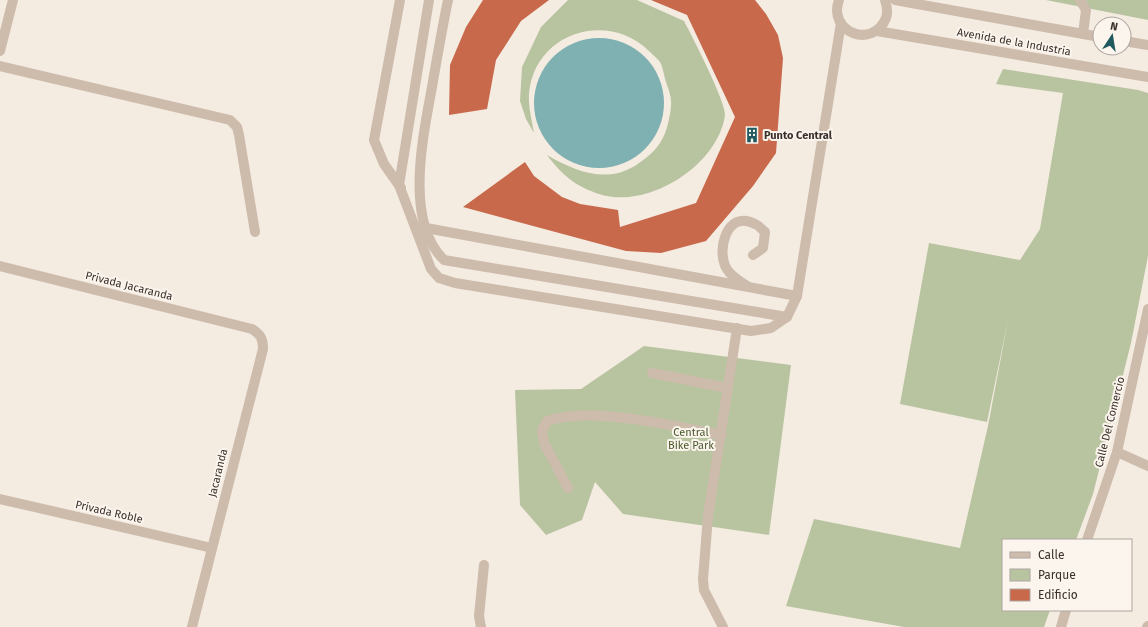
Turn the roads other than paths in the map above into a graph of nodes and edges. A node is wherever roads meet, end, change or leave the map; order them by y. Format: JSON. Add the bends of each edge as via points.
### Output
{"nodes":[{"id":1,"x":12,"y":0,"type":"edge"},
{"id":2,"x":400,"y":0,"type":"edge"},
{"id":3,"x":428,"y":0,"type":"edge"},
{"id":4,"x":448,"y":0,"type":"edge"},
{"id":5,"x":840,"y":0,"type":"edge"},
{"id":6,"x":885,"y":0,"type":"edge"},
{"id":7,"x":895,"y":0,"type":"edge"},
{"id":8,"x":1080,"y":0,"type":"edge"},
{"id":9,"x":841,"y":23,"type":"junction"},
{"id":10,"x":877,"y":31,"type":"junction"},
{"id":11,"x":1083,"y":34,"type":"junction"},
{"id":12,"x":1092,"y":36,"type":"edge"},
{"id":13,"x":1132,"y":42,"type":"edge"},
{"id":14,"x":1148,"y":45,"type":"edge"},
{"id":15,"x":0,"y":50,"type":"edge"},
{"id":16,"x":0,"y":66,"type":"edge"},
{"id":17,"x":1148,"y":77,"type":"edge"},
{"id":18,"x":399,"y":185,"type":"junction"},
{"id":19,"x":426,"y":228,"type":"junction"},
{"id":20,"x":255,"y":232,"type":"dead end"},
{"id":21,"x":752,"y":255,"type":"dead end"},
{"id":22,"x":0,"y":266,"type":"edge"},
{"id":23,"x":748,"y":287,"type":"junction"},
{"id":24,"x":797,"y":296,"type":"junction"},
{"id":25,"x":1148,"y":309,"type":"edge"},
{"id":26,"x":787,"y":317,"type":"junction"},
{"id":27,"x":252,"y":328,"type":"joint"},
{"id":28,"x":737,"y":328,"type":"junction"},
{"id":29,"x":652,"y":373,"type":"dead end"},
{"id":30,"x":727,"y":388,"type":"junction"},
{"id":31,"x":722,"y":435,"type":"junction"},
{"id":32,"x":1117,"y":452,"type":"junction"},
{"id":33,"x":1148,"y":466,"type":"edge"},
{"id":34,"x":568,"y":488,"type":"dead end"},
{"id":35,"x":0,"y":499,"type":"edge"},
{"id":36,"x":1087,"y":539,"type":"edge"},
{"id":37,"x":212,"y":548,"type":"junction"},
{"id":38,"x":484,"y":566,"type":"dead end"},
{"id":39,"x":1066,"y":611,"type":"edge"},
{"id":40,"x":192,"y":627,"type":"edge"},
{"id":41,"x":481,"y":627,"type":"edge"},
{"id":42,"x":722,"y":627,"type":"edge"},
{"id":43,"x":1061,"y":627,"type":"edge"}],
"edges":[{"from":1,"to":15,"type":"street"},
{"from":2,"to":18,"type":"street","via":[[374,140],[384,164]]},
{"from":3,"to":18,"type":"street"},
{"from":4,"to":19,"type":"street","via":[[421,148],[419,186]]},
{"from":5,"to":9,"type":"street","via":[[837,16]]},
{"from":6,"to":10,"type":"street","via":[[887,14]]},
{"from":7,"to":11,"type":"street","name":"Avenida de la Industria"},
{"from":8,"to":11,"type":"street","via":[[1086,10]]},
{"from":9,"to":10,"type":"street","via":[[848,32],[858,35],[868,35]]},
{"from":9,"to":24,"type":"street"},
{"from":10,"to":17,"type":"street","name":"Avenida de la Industria"},
{"from":11,"to":12,"type":"street","name":"Avenida de la Industria"},
{"from":13,"to":14,"type":"street"},
{"from":16,"to":20,"type":"street","via":[[230,120],[240,135]]},
{"from":18,"to":19,"type":"street"},
{"from":18,"to":28,"type":"street","via":[[431,269],[439,278],[455,283]]},
{"from":19,"to":23,"type":"street"},
{"from":19,"to":26,"type":"street","via":[[434,251],[444,260]]},
{"from":21,"to":23,"type":"street","via":[[763,248],[765,232],[755,223],[741,221],[729,227],[724,238],[723,259],[729,272]]},
{"from":22,"to":27,"type":"street","name":"Privada Jacaranda"},
{"from":23,"to":24,"type":"street"},
{"from":24,"to":26,"type":"street"},
{"from":25,"to":32,"type":"street","name":"Calle Del Comercio"},
{"from":26,"to":28,"type":"street","via":[[771,328],[751,331]]},
{"from":27,"to":37,"type":"street","name":"Jacaranda","via":[[262,337],[263,349]]},
{"from":28,"to":30,"type":"street"},
{"from":29,"to":30,"type":"street"},
{"from":30,"to":31,"type":"street"},
{"from":31,"to":34,"type":"street","via":[[660,424],[579,415],[562,416],[548,421],[542,431],[544,443]]},
{"from":31,"to":42,"type":"street","via":[[708,516],[703,578],[704,590]]},
{"from":32,"to":33,"type":"street"},
{"from":32,"to":36,"type":"street","name":"Calle Del Comercio"},
{"from":35,"to":37,"type":"street","name":"Privada Roble"},
{"from":37,"to":40,"type":"street","name":"Jacaranda"},
{"from":38,"to":41,"type":"street","via":[[479,616]]},
{"from":39,"to":43,"type":"street"}]}
